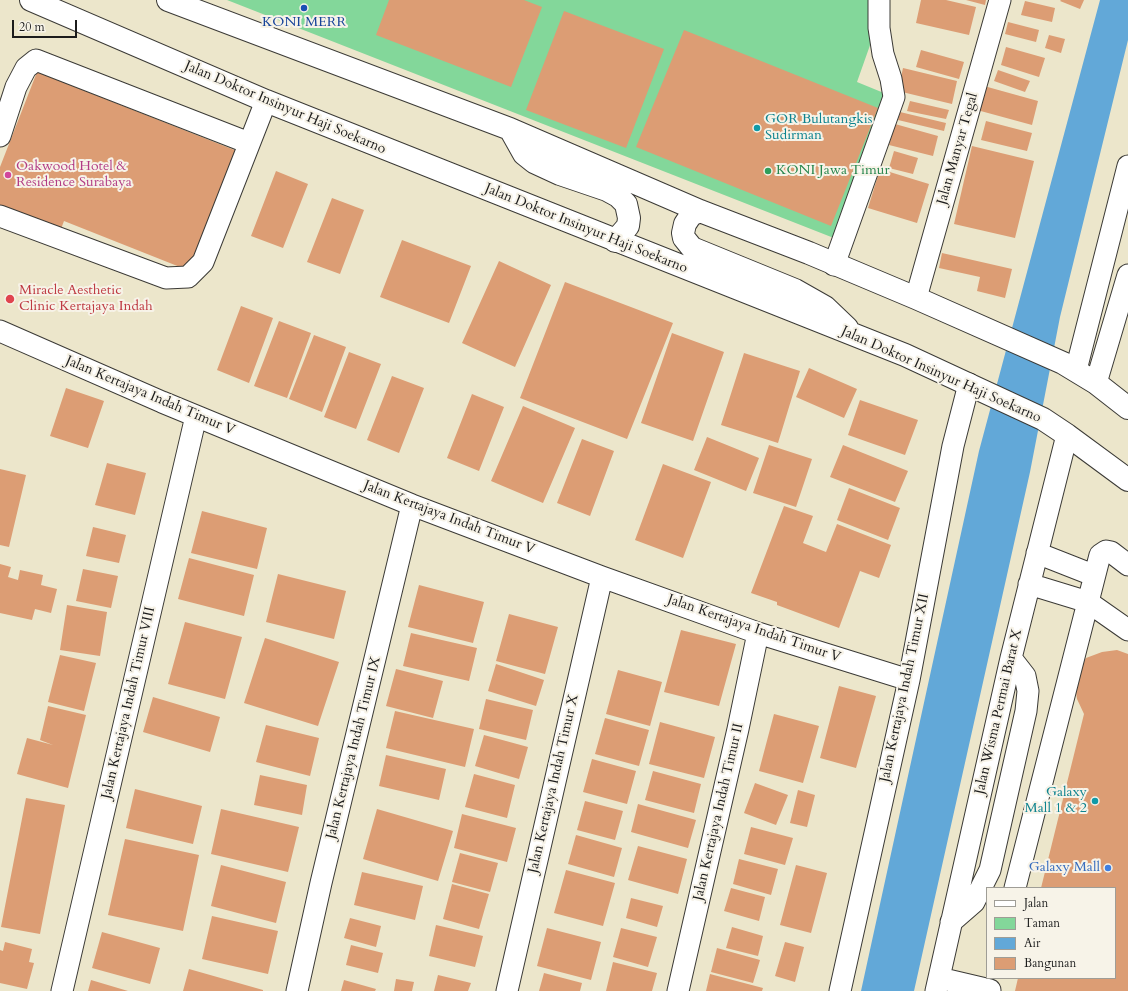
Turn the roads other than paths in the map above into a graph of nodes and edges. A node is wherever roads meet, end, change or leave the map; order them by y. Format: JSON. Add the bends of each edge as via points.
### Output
{"nodes":[{"id":1,"x":31,"y":0,"type":"edge"},
{"id":2,"x":168,"y":0,"type":"edge"},
{"id":3,"x":879,"y":0,"type":"edge"},
{"id":4,"x":1000,"y":0,"type":"edge"},
{"id":5,"x":266,"y":101,"type":"junction"},
{"id":6,"x":510,"y":129,"type":"junction"},
{"id":7,"x":0,"y":136,"type":"edge"},
{"id":8,"x":249,"y":143,"type":"junction"},
{"id":9,"x":1128,"y":166,"type":"edge"},
{"id":10,"x":700,"y":211,"type":"junction"},
{"id":11,"x":0,"y":216,"type":"edge"},
{"id":12,"x":615,"y":241,"type":"junction"},
{"id":13,"x":834,"y":265,"type":"junction"},
{"id":14,"x":1128,"y":275,"type":"edge"},
{"id":15,"x":916,"y":298,"type":"junction"},
{"id":16,"x":0,"y":330,"type":"edge"},
{"id":17,"x":851,"y":334,"type":"junction"},
{"id":18,"x":1069,"y":367,"type":"junction"},
{"id":19,"x":1096,"y":383,"type":"junction"},
{"id":20,"x":975,"y":387,"type":"junction"},
{"id":21,"x":1128,"y":408,"type":"edge"},
{"id":22,"x":196,"y":416,"type":"junction"},
{"id":23,"x":1067,"y":435,"type":"junction"},
{"id":24,"x":1128,"y":480,"type":"edge"},
{"id":25,"x":412,"y":505,"type":"junction"},
{"id":26,"x":1037,"y":553,"type":"junction"},
{"id":27,"x":1128,"y":565,"type":"edge"},
{"id":28,"x":1093,"y":575,"type":"junction"},
{"id":29,"x":602,"y":577,"type":"junction"},
{"id":30,"x":1029,"y":584,"type":"junction"},
{"id":31,"x":1088,"y":602,"type":"junction"},
{"id":32,"x":1128,"y":630,"type":"edge"},
{"id":33,"x":758,"y":633,"type":"junction"},
{"id":34,"x":909,"y":680,"type":"junction"},
{"id":35,"x":1015,"y":887,"type":"edge"},
{"id":36,"x":938,"y":985,"type":"edge"},
{"id":37,"x":990,"y":986,"type":"edge"},
{"id":38,"x":62,"y":991,"type":"edge"},
{"id":39,"x":297,"y":991,"type":"edge"},
{"id":40,"x":507,"y":991,"type":"edge"},
{"id":41,"x":678,"y":991,"type":"edge"},
{"id":42,"x":840,"y":991,"type":"edge"}],
"edges":[{"from":1,"to":5,"type":"main road","name":"Jalan Doktor Insinyur Haji Soekarno"},
{"from":2,"to":6,"type":"main road"},
{"from":3,"to":13,"type":"street","via":[[879,28],[883,54],[894,97]]},
{"from":4,"to":15,"type":"street","name":"Jalan Manyar Tegal"},
{"from":5,"to":8,"type":"street"},
{"from":5,"to":12,"type":"main road","name":"Jalan Doktor Insinyur Haji Soekarno"},
{"from":6,"to":10,"type":"main road"},
{"from":6,"to":12,"type":"main road","via":[[524,154],[534,162],[607,190],[626,204],[628,226]]},
{"from":7,"to":8,"type":"street","via":[[16,87],[26,68],[36,60]]},
{"from":8,"to":11,"type":"street","via":[[203,262],[188,276],[166,278]]},
{"from":9,"to":18,"type":"street"},
{"from":10,"to":13,"type":"main road"},
{"from":10,"to":17,"type":"main road","via":[[691,215],[683,233],[692,248],[795,290],[825,307]]},
{"from":12,"to":17,"type":"main road","name":"Jalan Doktor Insinyur Haji Soekarno"},
{"from":13,"to":15,"type":"main road"},
{"from":14,"to":19,"type":"street"},
{"from":15,"to":18,"type":"main road"},
{"from":16,"to":22,"type":"street","name":"Jalan Kertajaya Indah Timur V"},
{"from":17,"to":20,"type":"main road","name":"Jalan Doktor Insinyur Haji Soekarno"},
{"from":18,"to":19,"type":"main road"},
{"from":19,"to":21,"type":"main road"},
{"from":20,"to":23,"type":"main road","name":"Jalan Doktor Insinyur Haji Soekarno","via":[[1043,420]]},
{"from":20,"to":34,"type":"street","name":"Jalan Kertajaya Indah Timur XII","via":[[953,446]]},
{"from":22,"to":25,"type":"street","name":"Jalan Kertajaya Indah Timur V"},
{"from":22,"to":38,"type":"street","name":"Jalan Kertajaya Indah Timur VIII"},
{"from":23,"to":24,"type":"main road","name":"Jalan Doktor Insinyur Haji Soekarno"},
{"from":23,"to":26,"type":"street","name":"Jalan Wisma Permai Barat X"},
{"from":25,"to":29,"type":"street","name":"Jalan Kertajaya Indah Timur V"},
{"from":25,"to":39,"type":"street","name":"Jalan Kertajaya Indah Timur IX"},
{"from":26,"to":28,"type":"street"},
{"from":26,"to":30,"type":"street","name":"Jalan Wisma Permai Barat X"},
{"from":27,"to":28,"type":"street","via":[[1106,551],[1100,555]]},
{"from":28,"to":31,"type":"street"},
{"from":29,"to":33,"type":"street","name":"Jalan Kertajaya Indah Timur V"},
{"from":29,"to":40,"type":"street","name":"Jalan Kertajaya Indah Timur X"},
{"from":30,"to":31,"type":"street"},
{"from":30,"to":36,"type":"street","name":"Jalan Wisma Permai Barat X"},
{"from":31,"to":32,"type":"street"},
{"from":31,"to":35,"type":"street"},
{"from":33,"to":34,"type":"street","name":"Jalan Kertajaya Indah Timur V"},
{"from":33,"to":41,"type":"street","name":"Jalan Kertajaya Indah Timur II"},
{"from":34,"to":42,"type":"street","name":"Jalan Kertajaya Indah Timur XII"},
{"from":36,"to":37,"type":"street"}]}
